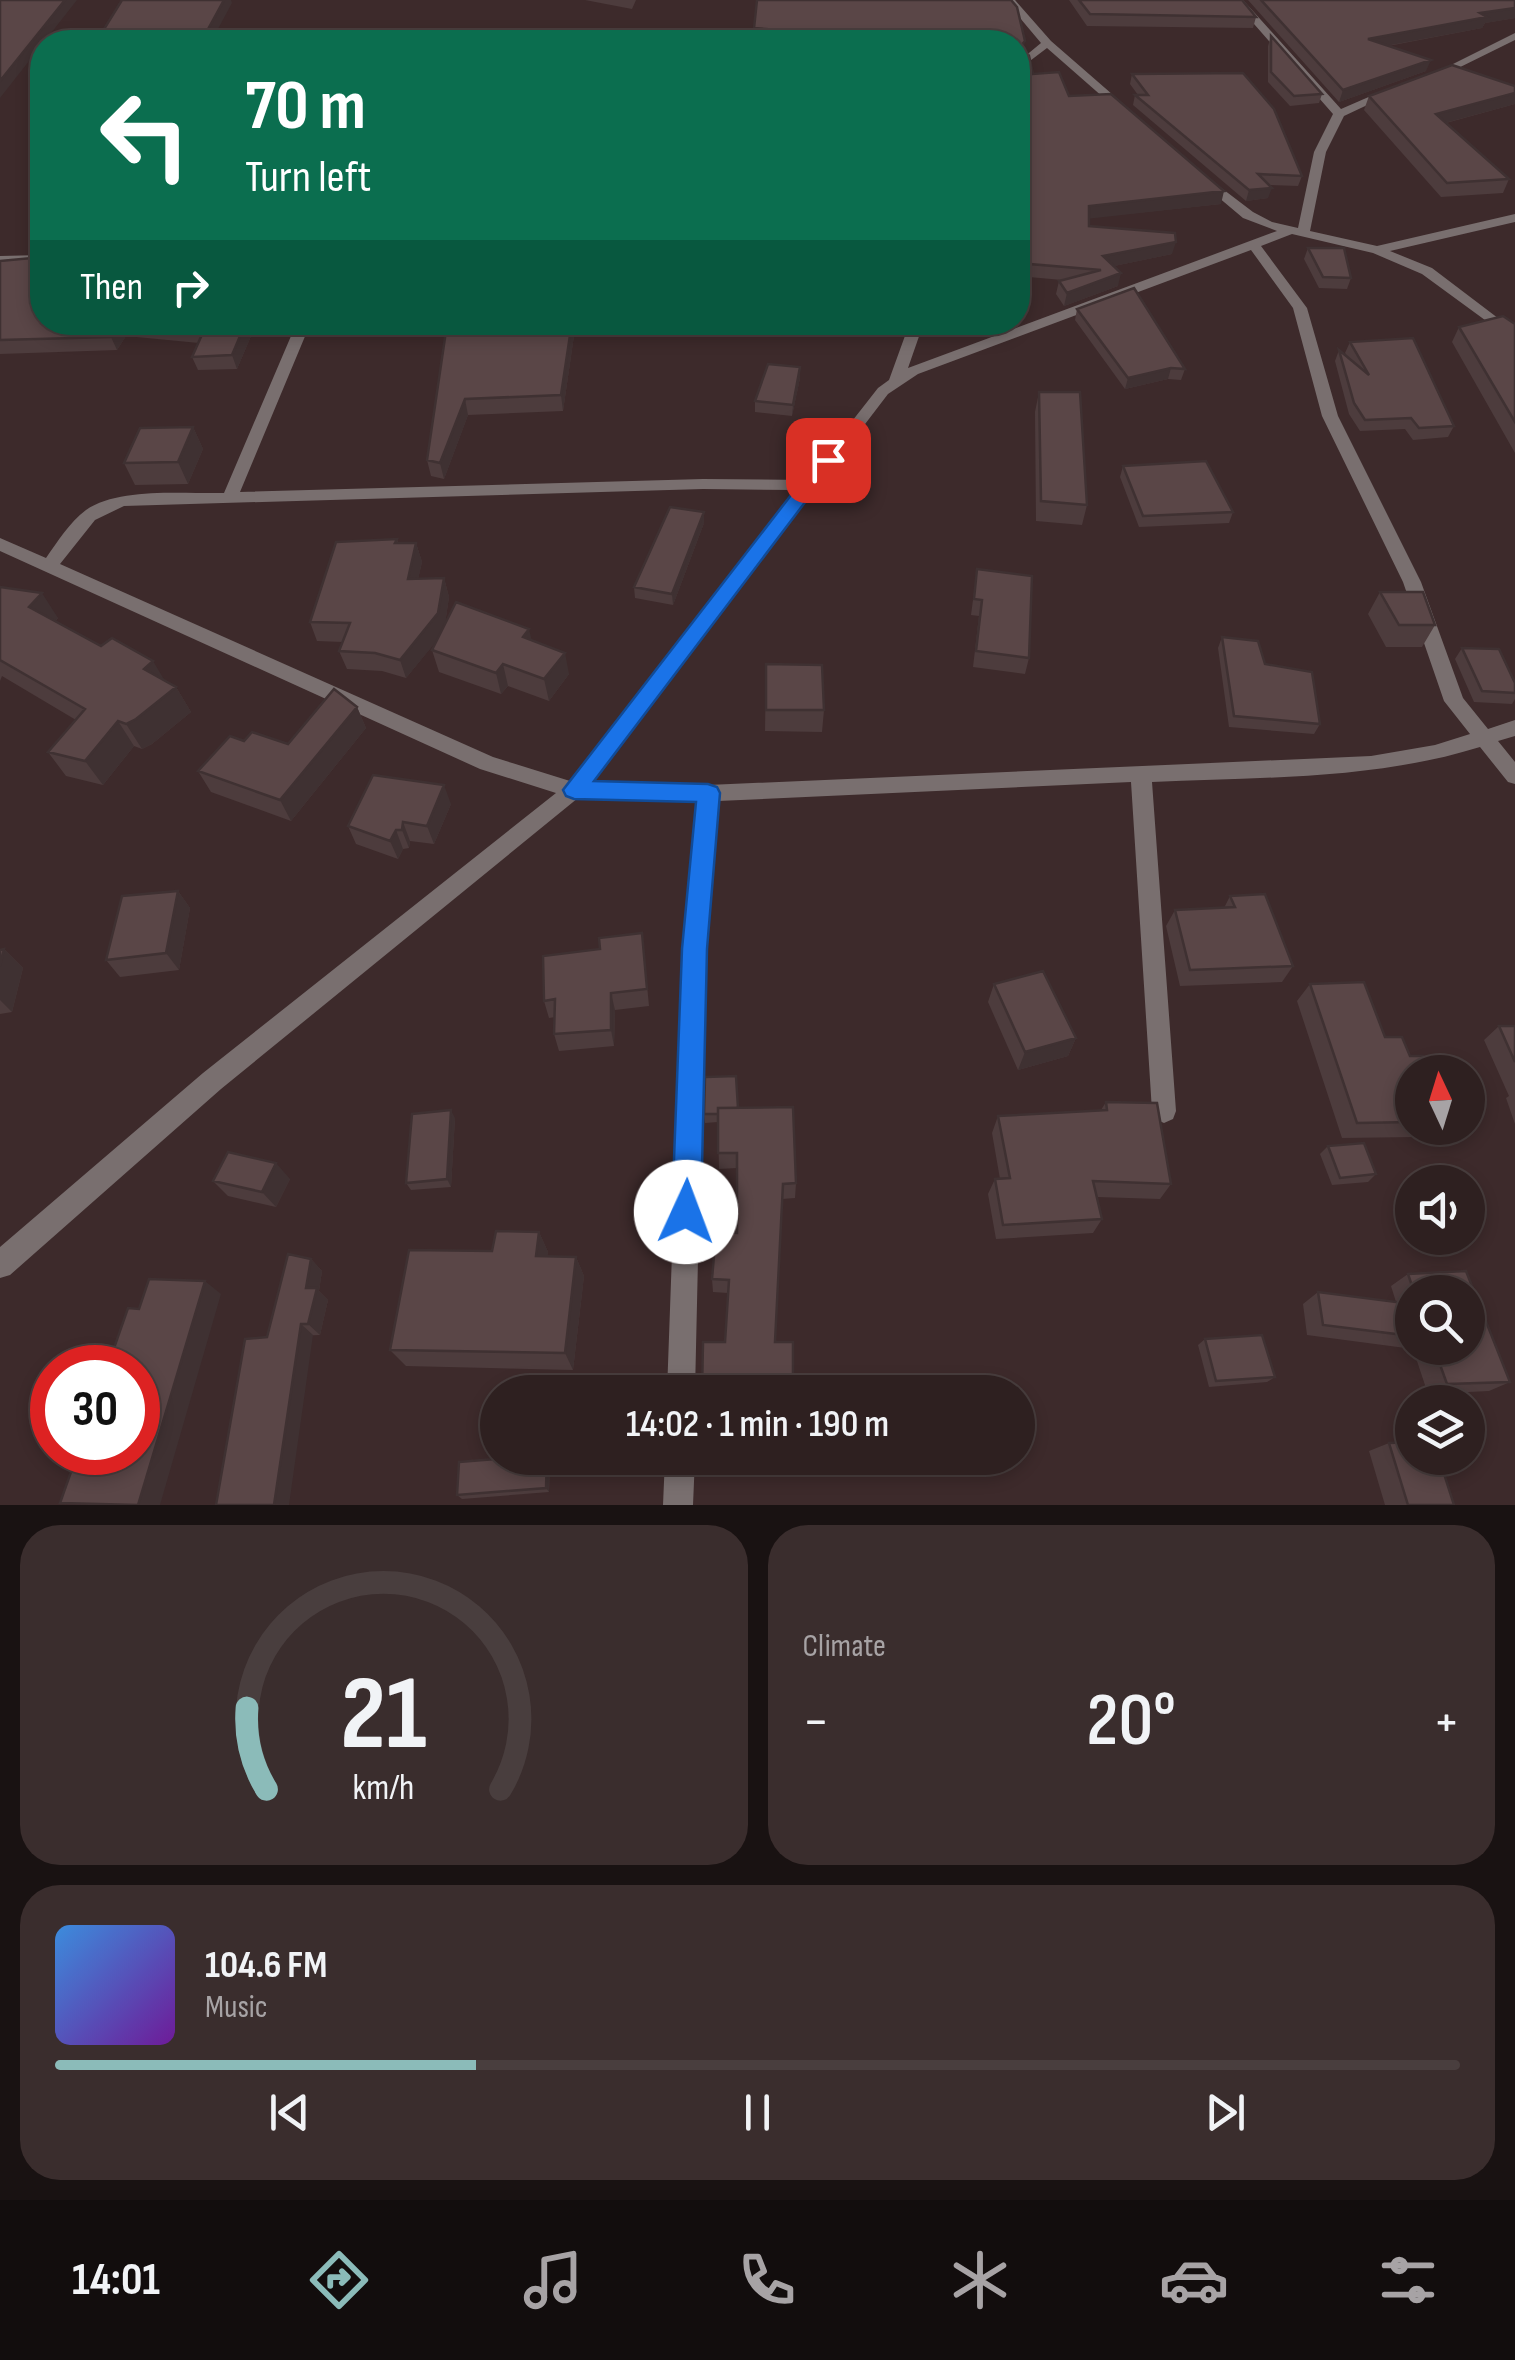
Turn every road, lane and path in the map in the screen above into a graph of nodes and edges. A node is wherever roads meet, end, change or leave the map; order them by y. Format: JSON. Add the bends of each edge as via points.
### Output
{"nodes":[{"id":1,"x":1010,"y":0,"type":"edge"},
{"id":2,"x":1238,"y":0,"type":"edge"},
{"id":3,"x":1515,"y":36,"type":"edge"},
{"id":4,"x":1047,"y":43,"type":"junction"},
{"id":5,"x":1030,"y":57,"type":"edge"},
{"id":6,"x":1339,"y":114,"type":"junction"},
{"id":7,"x":1132,"y":117,"type":"edge"},
{"id":8,"x":1189,"y":166,"type":"edge"},
{"id":9,"x":1515,"y":218,"type":"edge"},
{"id":10,"x":1296,"y":233,"type":"junction"},
{"id":11,"x":1254,"y":244,"type":"junction"},
{"id":12,"x":1377,"y":250,"type":"junction"},
{"id":13,"x":30,"y":259,"type":"edge"},
{"id":14,"x":0,"y":260,"type":"edge"},
{"id":15,"x":1030,"y":329,"type":"edge"},
{"id":16,"x":299,"y":335,"type":"edge"},
{"id":17,"x":912,"y":335,"type":"edge"},
{"id":18,"x":1014,"y":335,"type":"edge"},
{"id":19,"x":1515,"y":338,"type":"edge"},
{"id":20,"x":896,"y":380,"type":"junction"},
{"id":21,"x":809,"y":485,"type":"junction"},
{"id":22,"x":230,"y":497,"type":"junction"},
{"id":23,"x":0,"y":544,"type":"edge"},
{"id":24,"x":50,"y":565,"type":"junction"},
{"id":25,"x":1515,"y":728,"type":"edge"},
{"id":26,"x":1482,"y":739,"type":"junction"},
{"id":27,"x":1140,"y":776,"type":"junction"},
{"id":28,"x":1515,"y":776,"type":"edge"},
{"id":29,"x":574,"y":790,"type":"junction"},
{"id":30,"x":708,"y":793,"type":"junction"},
{"id":31,"x":1164,"y":1111,"type":"dead end"},
{"id":32,"x":0,"y":1264,"type":"edge"},
{"id":33,"x":681,"y":1375,"type":"edge"},
{"id":34,"x":679,"y":1475,"type":"edge"},
{"id":35,"x":678,"y":1505,"type":"edge"}],
"edges":[{"from":1,"to":4,"type":"street"},
{"from":2,"to":6,"type":"street"},
{"from":3,"to":6,"type":"street","via":[[1460,66]]},
{"from":4,"to":5,"type":"street"},
{"from":4,"to":7,"type":"street"},
{"from":6,"to":10,"type":"street"},
{"from":8,"to":10,"type":"street","via":[[1248,215]]},
{"from":9,"to":12,"type":"street"},
{"from":10,"to":11,"type":"street"},
{"from":10,"to":12,"type":"street"},
{"from":11,"to":15,"type":"street"},
{"from":11,"to":26,"type":"street","via":[[1300,308],[1343,448],[1412,582],[1454,701]]},
{"from":12,"to":19,"type":"street","via":[[1427,270]]},
{"from":13,"to":14,"type":"street"},
{"from":16,"to":22,"type":"street"},
{"from":17,"to":20,"type":"street"},
{"from":18,"to":20,"type":"street"},
{"from":20,"to":21,"type":"street","via":[[866,408]]},
{"from":21,"to":22,"type":"street"},
{"from":21,"to":29,"type":"street"},
{"from":22,"to":24,"type":"street","via":[[108,503],[89,514]]},
{"from":23,"to":24,"type":"street"},
{"from":24,"to":29,"type":"street","via":[[487,763]]},
{"from":25,"to":26,"type":"street"},
{"from":26,"to":27,"type":"street","via":[[1371,764]]},
{"from":26,"to":28,"type":"street"},
{"from":27,"to":30,"type":"street"},
{"from":27,"to":31,"type":"street"},
{"from":29,"to":30,"type":"street"},
{"from":29,"to":32,"type":"street","via":[[212,1081]]},
{"from":30,"to":33,"type":"street","via":[[694,949]]},
{"from":34,"to":35,"type":"street"}]}
